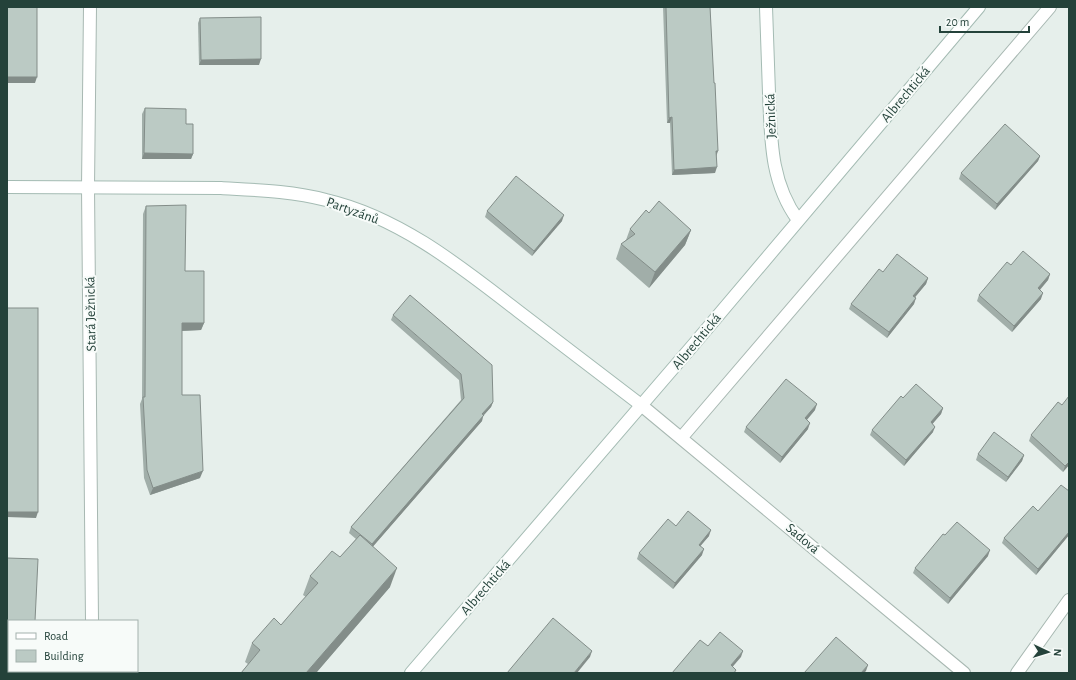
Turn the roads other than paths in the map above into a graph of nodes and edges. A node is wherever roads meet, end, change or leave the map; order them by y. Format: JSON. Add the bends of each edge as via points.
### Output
{"nodes":[{"id":1,"x":90,"y":7,"type":"edge"},
{"id":2,"x":766,"y":7,"type":"edge"},
{"id":3,"x":979,"y":7,"type":"edge"},
{"id":4,"x":1050,"y":7,"type":"edge"},
{"id":5,"x":7,"y":187,"type":"edge"},
{"id":6,"x":88,"y":187,"type":"junction"},
{"id":7,"x":798,"y":220,"type":"junction"},
{"id":8,"x":641,"y":405,"type":"junction"},
{"id":9,"x":682,"y":437,"type":"junction"},
{"id":10,"x":1069,"y":600,"type":"edge"},
{"id":11,"x":92,"y":620,"type":"edge"},
{"id":12,"x":411,"y":673,"type":"edge"},
{"id":13,"x":964,"y":673,"type":"edge"},
{"id":14,"x":1017,"y":673,"type":"edge"}],
"edges":[{"from":1,"to":6,"type":"street","name":"Stará Ježnická"},
{"from":2,"to":7,"type":"street","name":"Ježnická","via":[[772,150],[783,195]]},
{"from":3,"to":7,"type":"street","name":"Albrechtická"},
{"from":4,"to":9,"type":"street"},
{"from":5,"to":6,"type":"street","name":"Partyzánů"},
{"from":6,"to":8,"type":"street","name":"Partyzánů","via":[[256,190],[296,194],[359,210],[393,225],[462,268]]},
{"from":6,"to":11,"type":"street","name":"Stará Ježnická"},
{"from":7,"to":8,"type":"street","name":"Albrechtická"},
{"from":8,"to":9,"type":"street","name":"Sadová"},
{"from":8,"to":12,"type":"street","name":"Albrechtická"},
{"from":9,"to":13,"type":"street","name":"Sadová"},
{"from":10,"to":14,"type":"street"}]}
